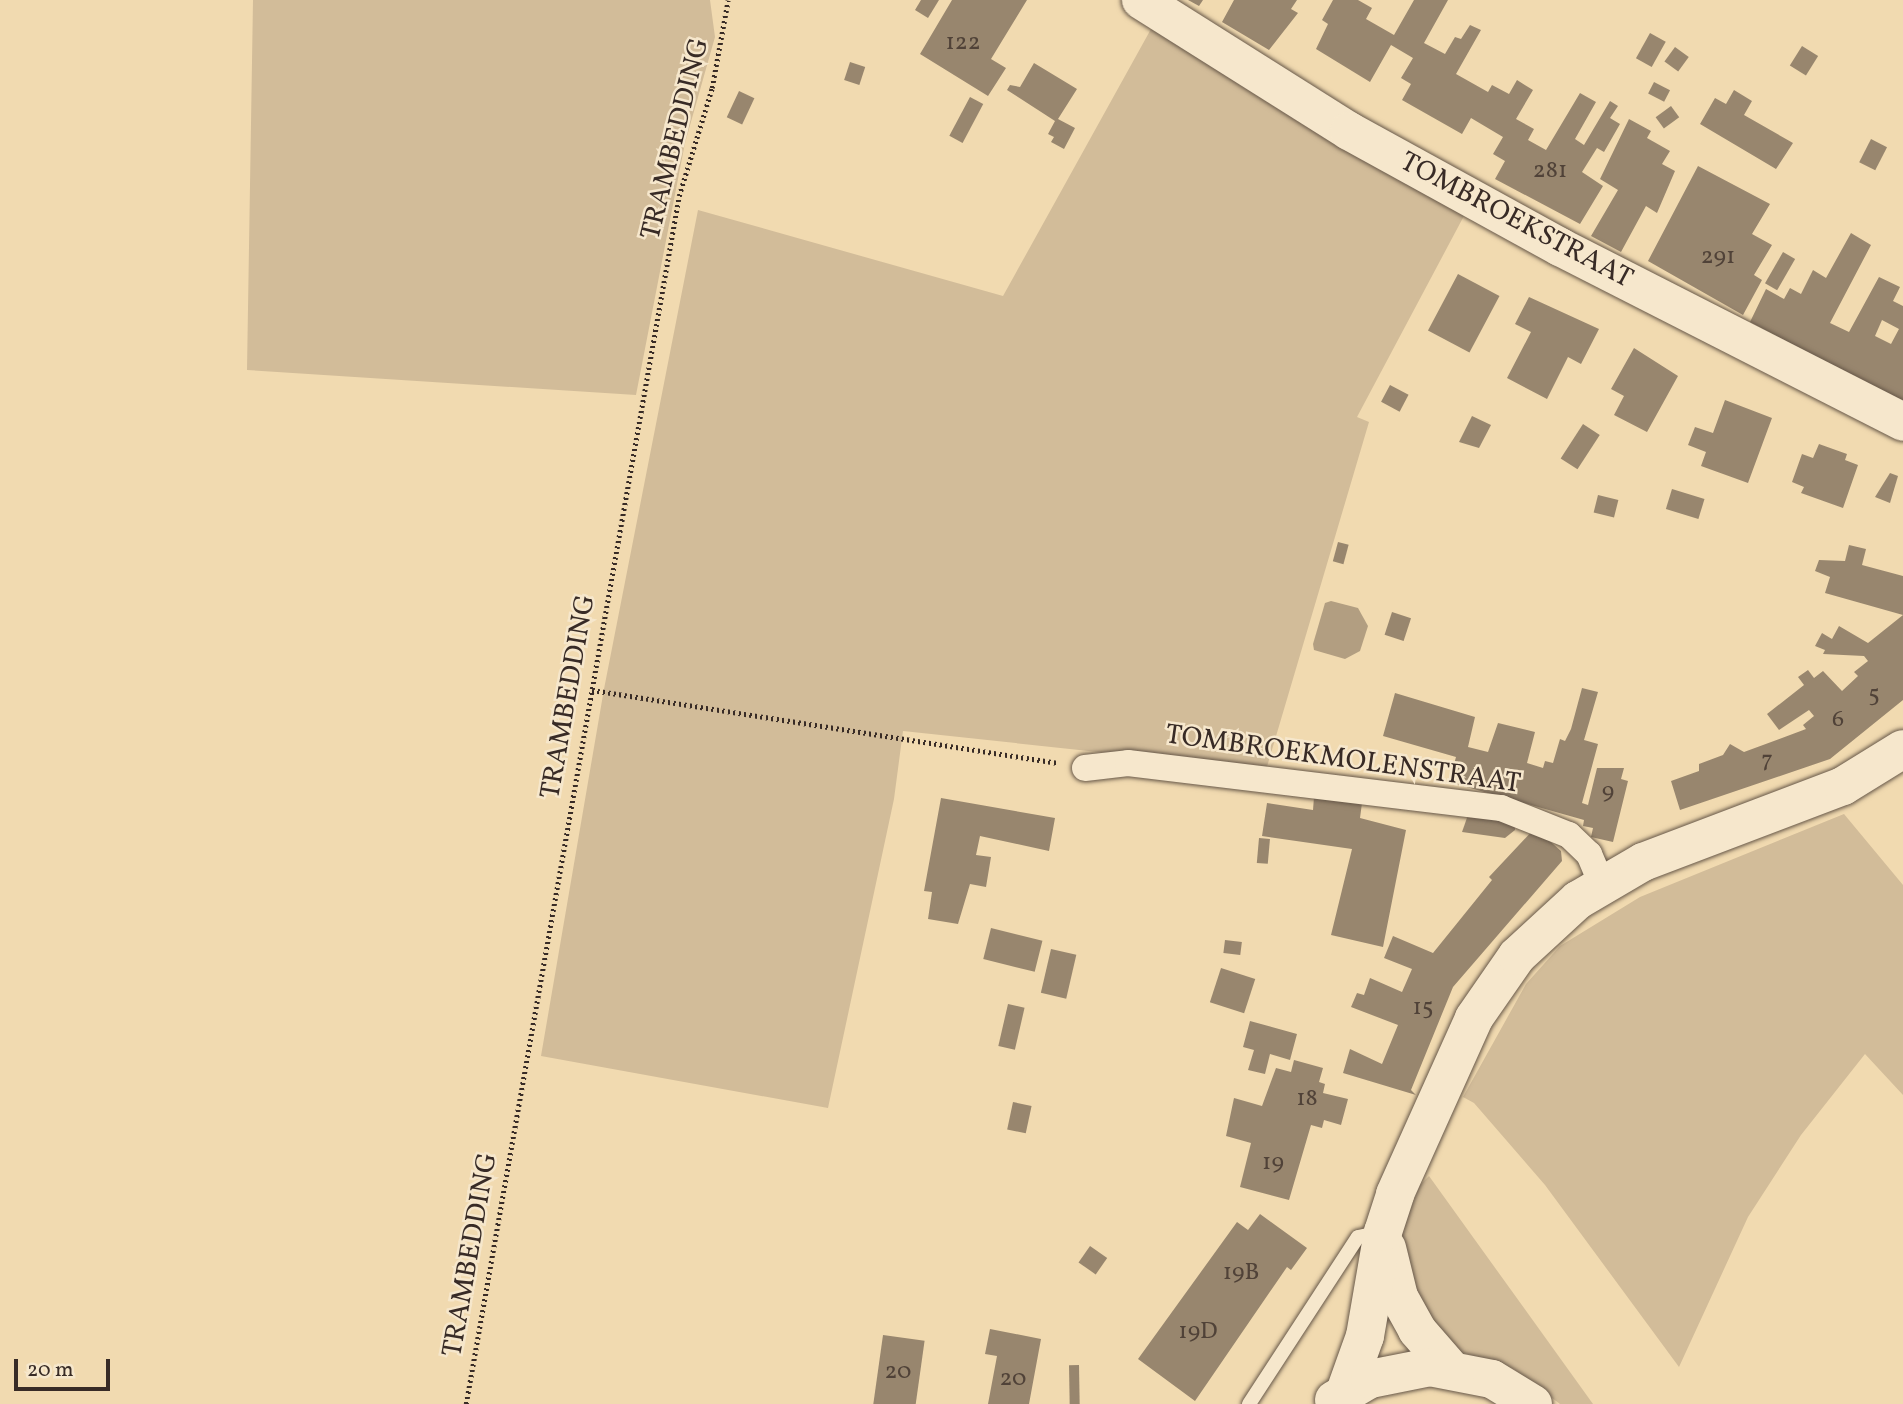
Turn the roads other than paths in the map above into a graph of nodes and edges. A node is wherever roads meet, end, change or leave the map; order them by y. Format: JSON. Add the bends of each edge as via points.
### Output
{"nodes":[{"id":1,"x":1141,"y":0,"type":"edge"},
{"id":2,"x":1903,"y":422,"type":"edge"},
{"id":3,"x":1903,"y":748,"type":"edge"},
{"id":4,"x":1085,"y":768,"type":"road end"},
{"id":5,"x":1602,"y":884,"type":"junction"},
{"id":6,"x":1383,"y":1232,"type":"junction"},
{"id":7,"x":1450,"y":1368,"type":"junction"},
{"id":8,"x":1337,"y":1398,"type":"edge"},
{"id":9,"x":1249,"y":1404,"type":"edge"},
{"id":10,"x":1533,"y":1404,"type":"edge"}],
"edges":[{"from":1,"to":2,"type":"street","name":"TOMBROEKSTRAAT","via":[[1419,170]]},
{"from":3,"to":5,"type":"street","via":[[1843,786],[1643,862]]},
{"from":4,"to":5,"type":"street","name":"TOMBROEKMOLENSTRAAT","via":[[1128,763],[1501,808],[1569,835],[1589,854]]},
{"from":5,"to":6,"type":"street","via":[[1546,927],[1497,980],[1447,1073]]},
{"from":6,"to":7,"type":"street","via":[[1399,1297],[1417,1330]]},
{"from":6,"to":8,"type":"street","via":[[1365,1336]]},
{"from":6,"to":9,"type":"lane","via":[[1358,1237]]},
{"from":7,"to":8,"type":"street","via":[[1396,1371]]},
{"from":7,"to":10,"type":"street","via":[[1492,1379]]}]}
